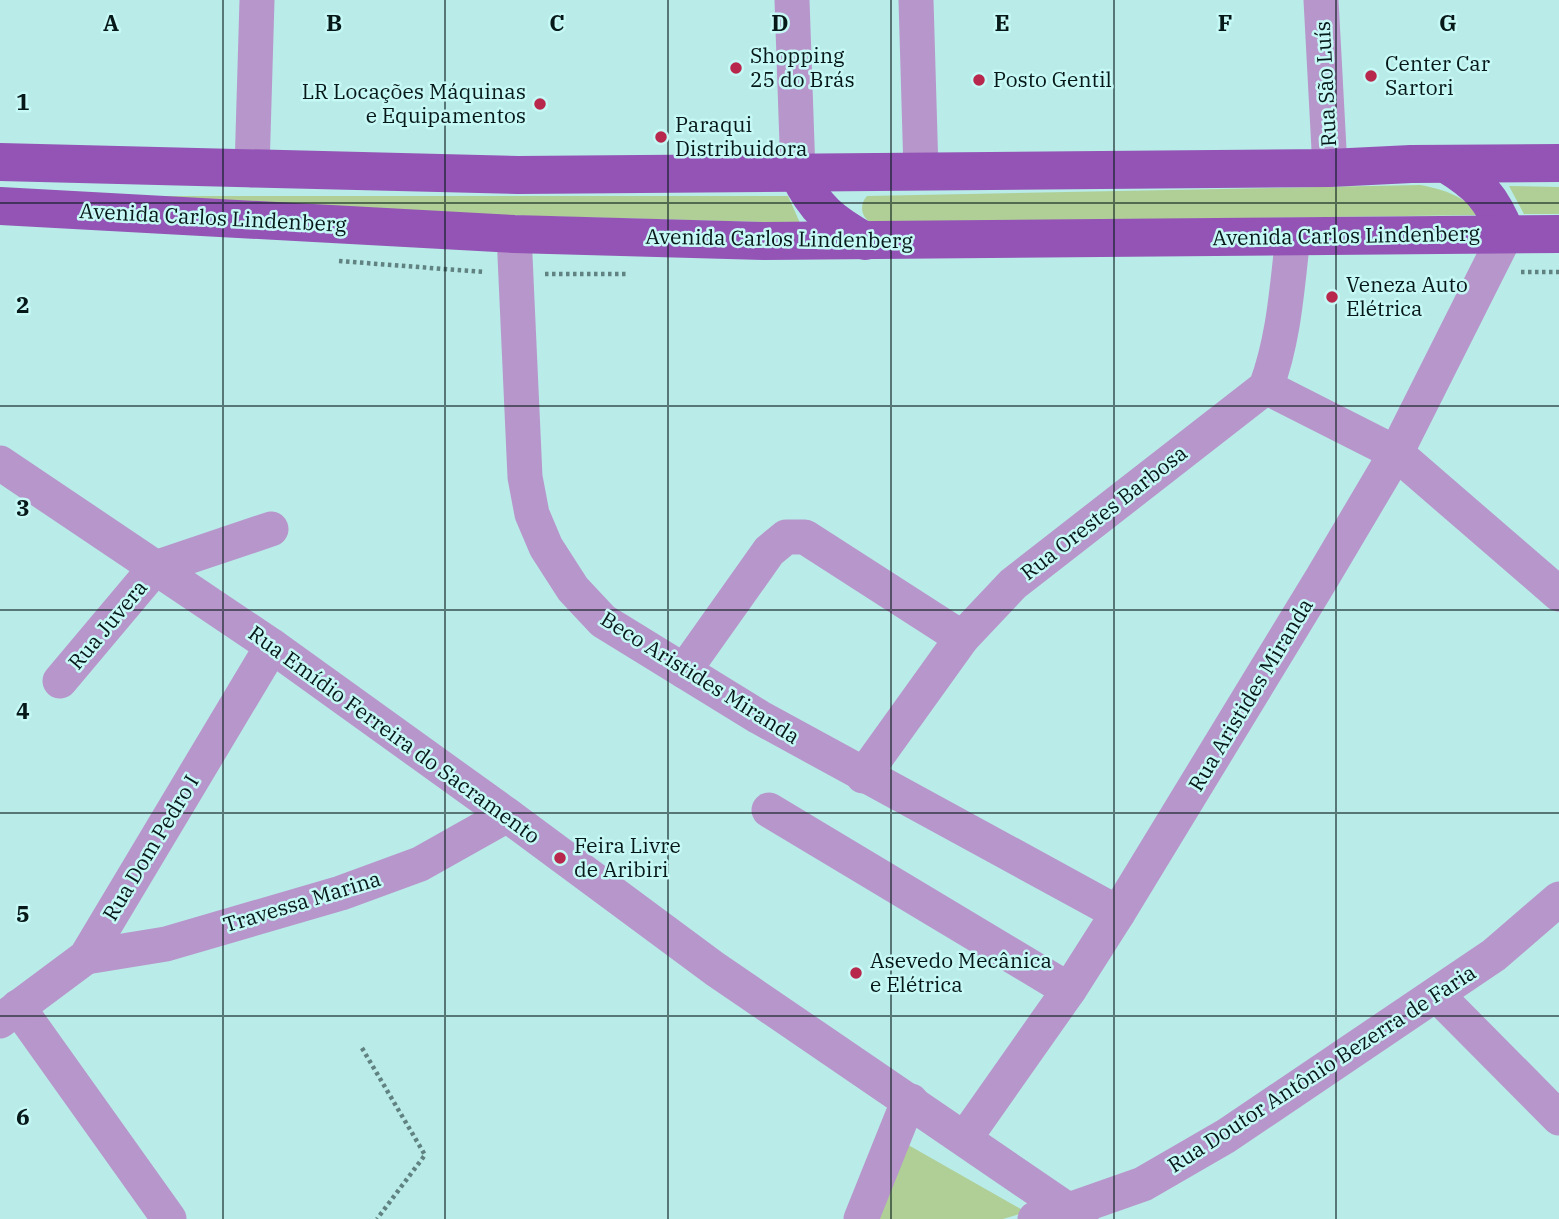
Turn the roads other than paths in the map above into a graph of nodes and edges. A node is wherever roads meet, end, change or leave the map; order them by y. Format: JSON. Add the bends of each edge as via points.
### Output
{"nodes":[{"id":1,"x":257,"y":0,"type":"edge"},
{"id":2,"x":792,"y":0,"type":"edge"},
{"id":3,"x":916,"y":0,"type":"edge"},
{"id":4,"x":1321,"y":0,"type":"edge"},
{"id":5,"x":0,"y":162,"type":"edge"},
{"id":6,"x":1559,"y":163,"type":"edge"},
{"id":7,"x":1446,"y":164,"type":"junction"},
{"id":8,"x":1330,"y":169,"type":"junction"},
{"id":9,"x":253,"y":170,"type":"junction"},
{"id":10,"x":922,"y":171,"type":"junction"},
{"id":11,"x":798,"y":173,"type":"junction"},
{"id":12,"x":0,"y":206,"type":"edge"},
{"id":13,"x":514,"y":234,"type":"junction"},
{"id":14,"x":1506,"y":234,"type":"junction"},
{"id":15,"x":1559,"y":234,"type":"edge"},
{"id":16,"x":1293,"y":236,"type":"junction"},
{"id":17,"x":865,"y":241,"type":"junction"},
{"id":18,"x":1266,"y":387,"type":"junction"},
{"id":19,"x":1396,"y":453,"type":"junction"},
{"id":20,"x":0,"y":463,"type":"edge"},
{"id":21,"x":271,"y":529,"type":"dead end"},
{"id":22,"x":155,"y":568,"type":"junction"},
{"id":23,"x":1559,"y":594,"type":"edge"},
{"id":24,"x":962,"y":638,"type":"junction"},
{"id":25,"x":272,"y":646,"type":"junction"},
{"id":26,"x":684,"y":671,"type":"junction"},
{"id":27,"x":60,"y":681,"type":"dead end"},
{"id":28,"x":863,"y":776,"type":"junction"},
{"id":29,"x":769,"y":810,"type":"dead end"},
{"id":30,"x":507,"y":815,"type":"junction"},
{"id":31,"x":1559,"y":899,"type":"edge"},
{"id":32,"x":1118,"y":913,"type":"junction"},
{"id":33,"x":86,"y":957,"type":"junction"},
{"id":34,"x":1069,"y":990,"type":"junction"},
{"id":35,"x":1438,"y":996,"type":"junction"},
{"id":36,"x":9,"y":1014,"type":"edge"},
{"id":37,"x":911,"y":1101,"type":"junction"},
{"id":38,"x":1559,"y":1118,"type":"edge"},
{"id":39,"x":965,"y":1138,"type":"junction"},
{"id":40,"x":1075,"y":1215,"type":"edge"},
{"id":41,"x":169,"y":1219,"type":"edge"},
{"id":42,"x":861,"y":1219,"type":"edge"},
{"id":43,"x":1035,"y":1219,"type":"edge"}],
"edges":[{"from":1,"to":9,"type":"street"},
{"from":2,"to":11,"type":"street"},
{"from":3,"to":10,"type":"street"},
{"from":4,"to":8,"type":"street","name":"Rua São Luís"},
{"from":5,"to":9,"type":"main road"},
{"from":6,"to":7,"type":"main road"},
{"from":7,"to":8,"type":"main road"},
{"from":7,"to":14,"type":"main road","via":[[1470,178],[1486,195]]},
{"from":8,"to":10,"type":"main road"},
{"from":9,"to":11,"type":"main road","via":[[518,175]]},
{"from":10,"to":11,"type":"main road"},
{"from":11,"to":17,"type":"main road","via":[[819,209]]},
{"from":12,"to":13,"type":"main road","name":"Avenida Carlos Lindenberg"},
{"from":13,"to":17,"type":"main road","name":"Avenida Carlos Lindenberg"},
{"from":13,"to":26,"type":"street","name":"Beco Aristides Miranda","via":[[525,477],[533,514],[546,547],[573,589],[603,621]]},
{"from":14,"to":15,"type":"main road","name":"Avenida Carlos Lindenberg"},
{"from":14,"to":16,"type":"main road","name":"Avenida Carlos Lindenberg"},
{"from":14,"to":19,"type":"street","name":"Rua Aristides Miranda"},
{"from":16,"to":17,"type":"main road","name":"Avenida Carlos Lindenberg"},
{"from":16,"to":18,"type":"street","via":[[1283,326]]},
{"from":18,"to":19,"type":"street"},
{"from":18,"to":24,"type":"street","name":"Rua Orestes Barbosa","via":[[1013,584]]},
{"from":19,"to":23,"type":"street"},
{"from":19,"to":32,"type":"street","name":"Rua Aristides Miranda"},
{"from":20,"to":22,"type":"street","name":"Rua Emídio Ferreira do Sacramento"},
{"from":21,"to":22,"type":"street"},
{"from":22,"to":25,"type":"street","name":"Rua Emídio Ferreira do Sacramento"},
{"from":22,"to":27,"type":"street","name":"Rua Juvera"},
{"from":24,"to":26,"type":"street","via":[[805,537],[786,537],[769,551]]},
{"from":24,"to":28,"type":"street","name":"Rua Orestes Barbosa"},
{"from":25,"to":30,"type":"street","name":"Rua Emídio Ferreira do Sacramento"},
{"from":25,"to":33,"type":"street","name":"Rua Dom Pedro I"},
{"from":26,"to":28,"type":"street","name":"Beco Aristides Miranda"},
{"from":28,"to":32,"type":"street","name":"Beco Aristides Miranda"},
{"from":29,"to":34,"type":"street"},
{"from":30,"to":33,"type":"street","name":"Travessa Marina","via":[[420,864],[341,894],[166,944]]},
{"from":30,"to":37,"type":"street","name":"Rua Emídio Ferreira do Sacramento","via":[[715,969]]},
{"from":31,"to":35,"type":"street","name":"Rua Doutor Antônio Bezerra de Faria"},
{"from":32,"to":34,"type":"street","name":"Rua Aristides Miranda"},
{"from":33,"to":36,"type":"street","name":"Rua Dom Pedro I"},
{"from":34,"to":39,"type":"street","name":"Rua Aristides Miranda"},
{"from":35,"to":38,"type":"street"},
{"from":35,"to":40,"type":"street","name":"Rua Doutor Antônio Bezerra de Faria","via":[[1226,1136],[1143,1184]]},
{"from":36,"to":41,"type":"street"},
{"from":37,"to":39,"type":"street","name":"Rua Emídio Ferreira do Sacramento"},
{"from":37,"to":42,"type":"street"},
{"from":39,"to":40,"type":"street","name":"Rua Emídio Ferreira do Sacramento"},
{"from":40,"to":43,"type":"street","name":"Rua Doutor Antônio Bezerra de Faria"}]}
